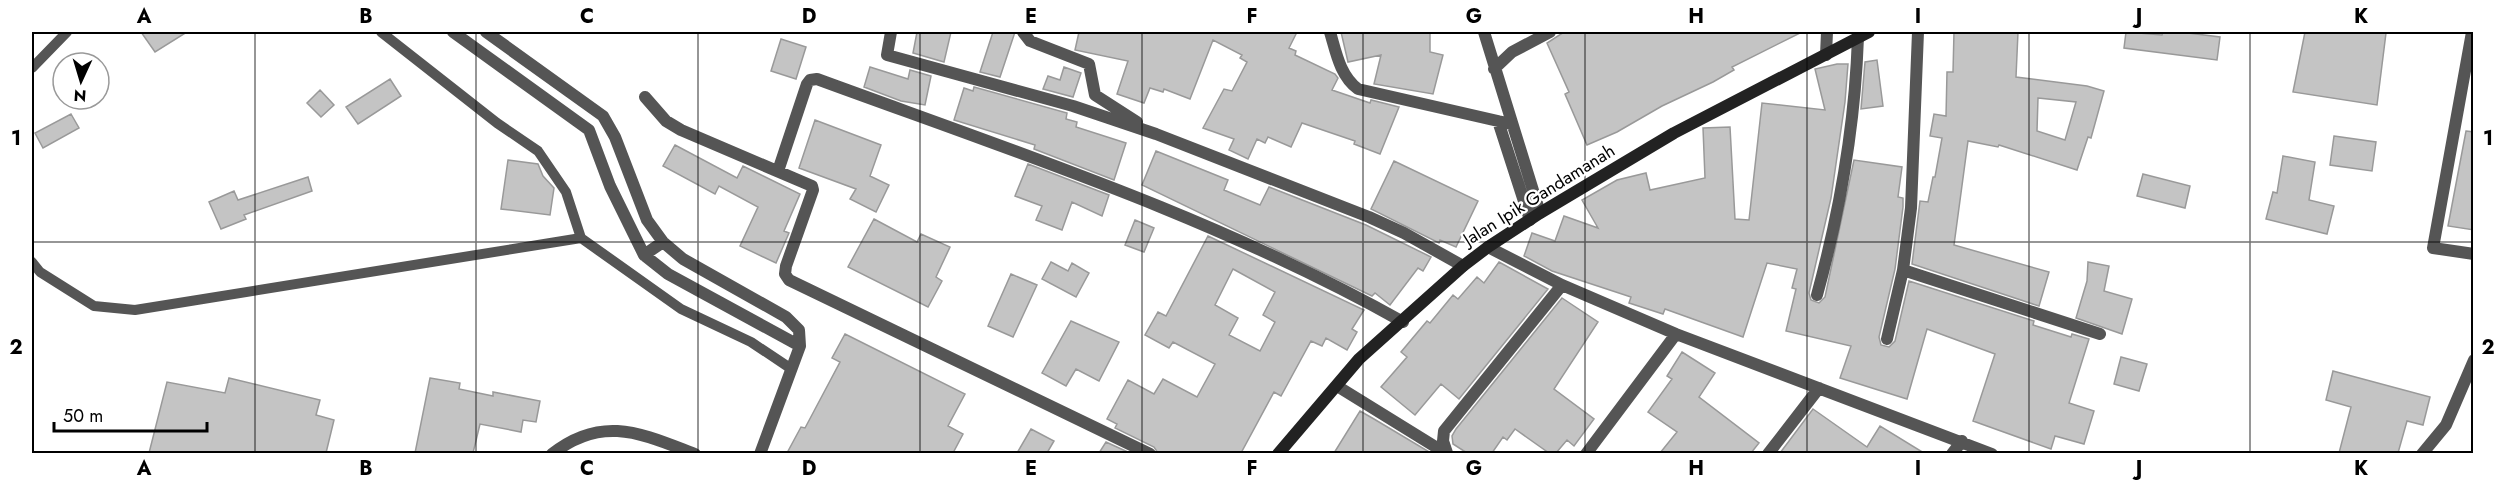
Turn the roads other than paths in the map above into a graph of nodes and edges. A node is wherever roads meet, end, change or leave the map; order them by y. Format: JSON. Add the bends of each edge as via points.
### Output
{"nodes":[{"id":1,"x":67,"y":32,"type":"edge"},
{"id":2,"x":381,"y":32,"type":"edge"},
{"id":3,"x":453,"y":32,"type":"edge"},
{"id":4,"x":486,"y":32,"type":"edge"},
{"id":5,"x":891,"y":32,"type":"edge"},
{"id":6,"x":1023,"y":32,"type":"edge"},
{"id":7,"x":1330,"y":32,"type":"edge"},
{"id":8,"x":1484,"y":32,"type":"edge"},
{"id":9,"x":1550,"y":32,"type":"edge"},
{"id":10,"x":1827,"y":32,"type":"edge"},
{"id":11,"x":1918,"y":32,"type":"edge"},
{"id":12,"x":2472,"y":32,"type":"edge"},
{"id":13,"x":1863,"y":34,"type":"edge"},
{"id":14,"x":1826,"y":55,"type":"junction"},
{"id":15,"x":32,"y":68,"type":"edge"},
{"id":16,"x":1494,"y":69,"type":"junction"},
{"id":17,"x":645,"y":97,"type":"dead end"},
{"id":18,"x":1498,"y":122,"type":"junction"},
{"id":19,"x":1511,"y":124,"type":"junction"},
{"id":20,"x":1156,"y":134,"type":"junction"},
{"id":21,"x":778,"y":171,"type":"junction"},
{"id":22,"x":1535,"y":216,"type":"junction"},
{"id":23,"x":581,"y":238,"type":"junction"},
{"id":24,"x":663,"y":242,"type":"junction"},
{"id":25,"x":1488,"y":247,"type":"junction"},
{"id":26,"x":2474,"y":254,"type":"edge"},
{"id":27,"x":644,"y":255,"type":"junction"},
{"id":28,"x":32,"y":262,"type":"edge"},
{"id":29,"x":1463,"y":266,"type":"junction"},
{"id":30,"x":1903,"y":270,"type":"junction"},
{"id":31,"x":1563,"y":285,"type":"junction"},
{"id":32,"x":1817,"y":295,"type":"dead end"},
{"id":33,"x":1403,"y":322,"type":"junction"},
{"id":34,"x":1676,"y":334,"type":"junction"},
{"id":35,"x":2100,"y":334,"type":"dead end"},
{"id":36,"x":1887,"y":339,"type":"dead end"},
{"id":37,"x":800,"y":346,"type":"junction"},
{"id":38,"x":2474,"y":360,"type":"edge"},
{"id":39,"x":790,"y":368,"type":"junction"},
{"id":40,"x":1337,"y":386,"type":"junction"},
{"id":41,"x":1819,"y":388,"type":"junction"},
{"id":42,"x":1962,"y":441,"type":"junction"},
{"id":43,"x":552,"y":453,"type":"edge"},
{"id":44,"x":695,"y":453,"type":"edge"},
{"id":45,"x":760,"y":453,"type":"edge"},
{"id":46,"x":1150,"y":453,"type":"edge"},
{"id":47,"x":1278,"y":453,"type":"edge"},
{"id":48,"x":1447,"y":453,"type":"edge"},
{"id":49,"x":1586,"y":453,"type":"edge"},
{"id":50,"x":1768,"y":453,"type":"edge"},
{"id":51,"x":1952,"y":453,"type":"edge"},
{"id":52,"x":1992,"y":453,"type":"edge"},
{"id":53,"x":2422,"y":453,"type":"edge"}],
"edges":[{"from":1,"to":15,"type":"lane"},
{"from":2,"to":23,"type":"lane","via":[[538,151],[566,192]]},
{"from":3,"to":27,"type":"street","via":[[589,130],[610,186]]},
{"from":4,"to":24,"type":"street","via":[[603,116],[647,220]]},
{"from":5,"to":20,"type":"street","via":[[887,55],[1073,106]]},
{"from":6,"to":20,"type":"street","via":[[1030,41],[1089,64],[1094,92],[1100,99]]},
{"from":7,"to":18,"type":"street","via":[[1340,67],[1358,89]]},
{"from":8,"to":16,"type":"street"},
{"from":9,"to":16,"type":"street","via":[[1512,52]]},
{"from":10,"to":14,"type":"street"},
{"from":11,"to":30,"type":"street","via":[[1911,208]]},
{"from":12,"to":26,"type":"street","via":[[2433,248]]},
{"from":13,"to":14,"type":"street","name":"Jalan Ipik Gandamanah"},
{"from":13,"to":32,"type":"street","via":[[1844,179]]},
{"from":14,"to":22,"type":"street","name":"Jalan Ipik Gandamanah","via":[[1674,133]]},
{"from":16,"to":19,"type":"street"},
{"from":17,"to":21,"type":"street","via":[[666,121],[681,130]]},
{"from":18,"to":19,"type":"street"},
{"from":18,"to":22,"type":"street"},
{"from":19,"to":22,"type":"street"},
{"from":20,"to":29,"type":"street","via":[[1369,217]]},
{"from":21,"to":33,"type":"street","via":[[807,84],[817,79],[1162,206],[1313,273]]},
{"from":21,"to":46,"type":"street","via":[[813,188],[786,266],[789,280]]},
{"from":22,"to":25,"type":"street","name":"Jalan Ipik Gandamanah"},
{"from":23,"to":28,"type":"lane","via":[[135,310],[94,306],[40,272]]},
{"from":23,"to":39,"type":"lane","via":[[681,309],[751,342]]},
{"from":24,"to":27,"type":"street"},
{"from":24,"to":37,"type":"street","via":[[683,259],[786,317],[799,330]]},
{"from":25,"to":29,"type":"street","name":"Jalan Ipik Gandamanah"},
{"from":25,"to":31,"type":"street"},
{"from":27,"to":37,"type":"street","via":[[669,274]]},
{"from":29,"to":33,"type":"street","name":"Jalan Ipik Gandamanah"},
{"from":30,"to":35,"type":"street"},
{"from":30,"to":36,"type":"street"},
{"from":31,"to":34,"type":"street"},
{"from":31,"to":48,"type":"street","via":[[1444,431]]},
{"from":33,"to":40,"type":"street","name":"Jalan Ipik Gandamanah","via":[[1359,360]]},
{"from":34,"to":41,"type":"street"},
{"from":34,"to":49,"type":"street"},
{"from":37,"to":39,"type":"street"},
{"from":38,"to":53,"type":"street","via":[[2446,425]]},
{"from":39,"to":45,"type":"street"},
{"from":40,"to":47,"type":"street","name":"Jalan Ipik Gandamanah"},
{"from":40,"to":48,"type":"street"},
{"from":41,"to":42,"type":"street"},
{"from":41,"to":50,"type":"street"},
{"from":42,"to":51,"type":"street"},
{"from":42,"to":52,"type":"street"},
{"from":43,"to":44,"type":"street","via":[[582,436],[612,429],[644,435]]}]}
